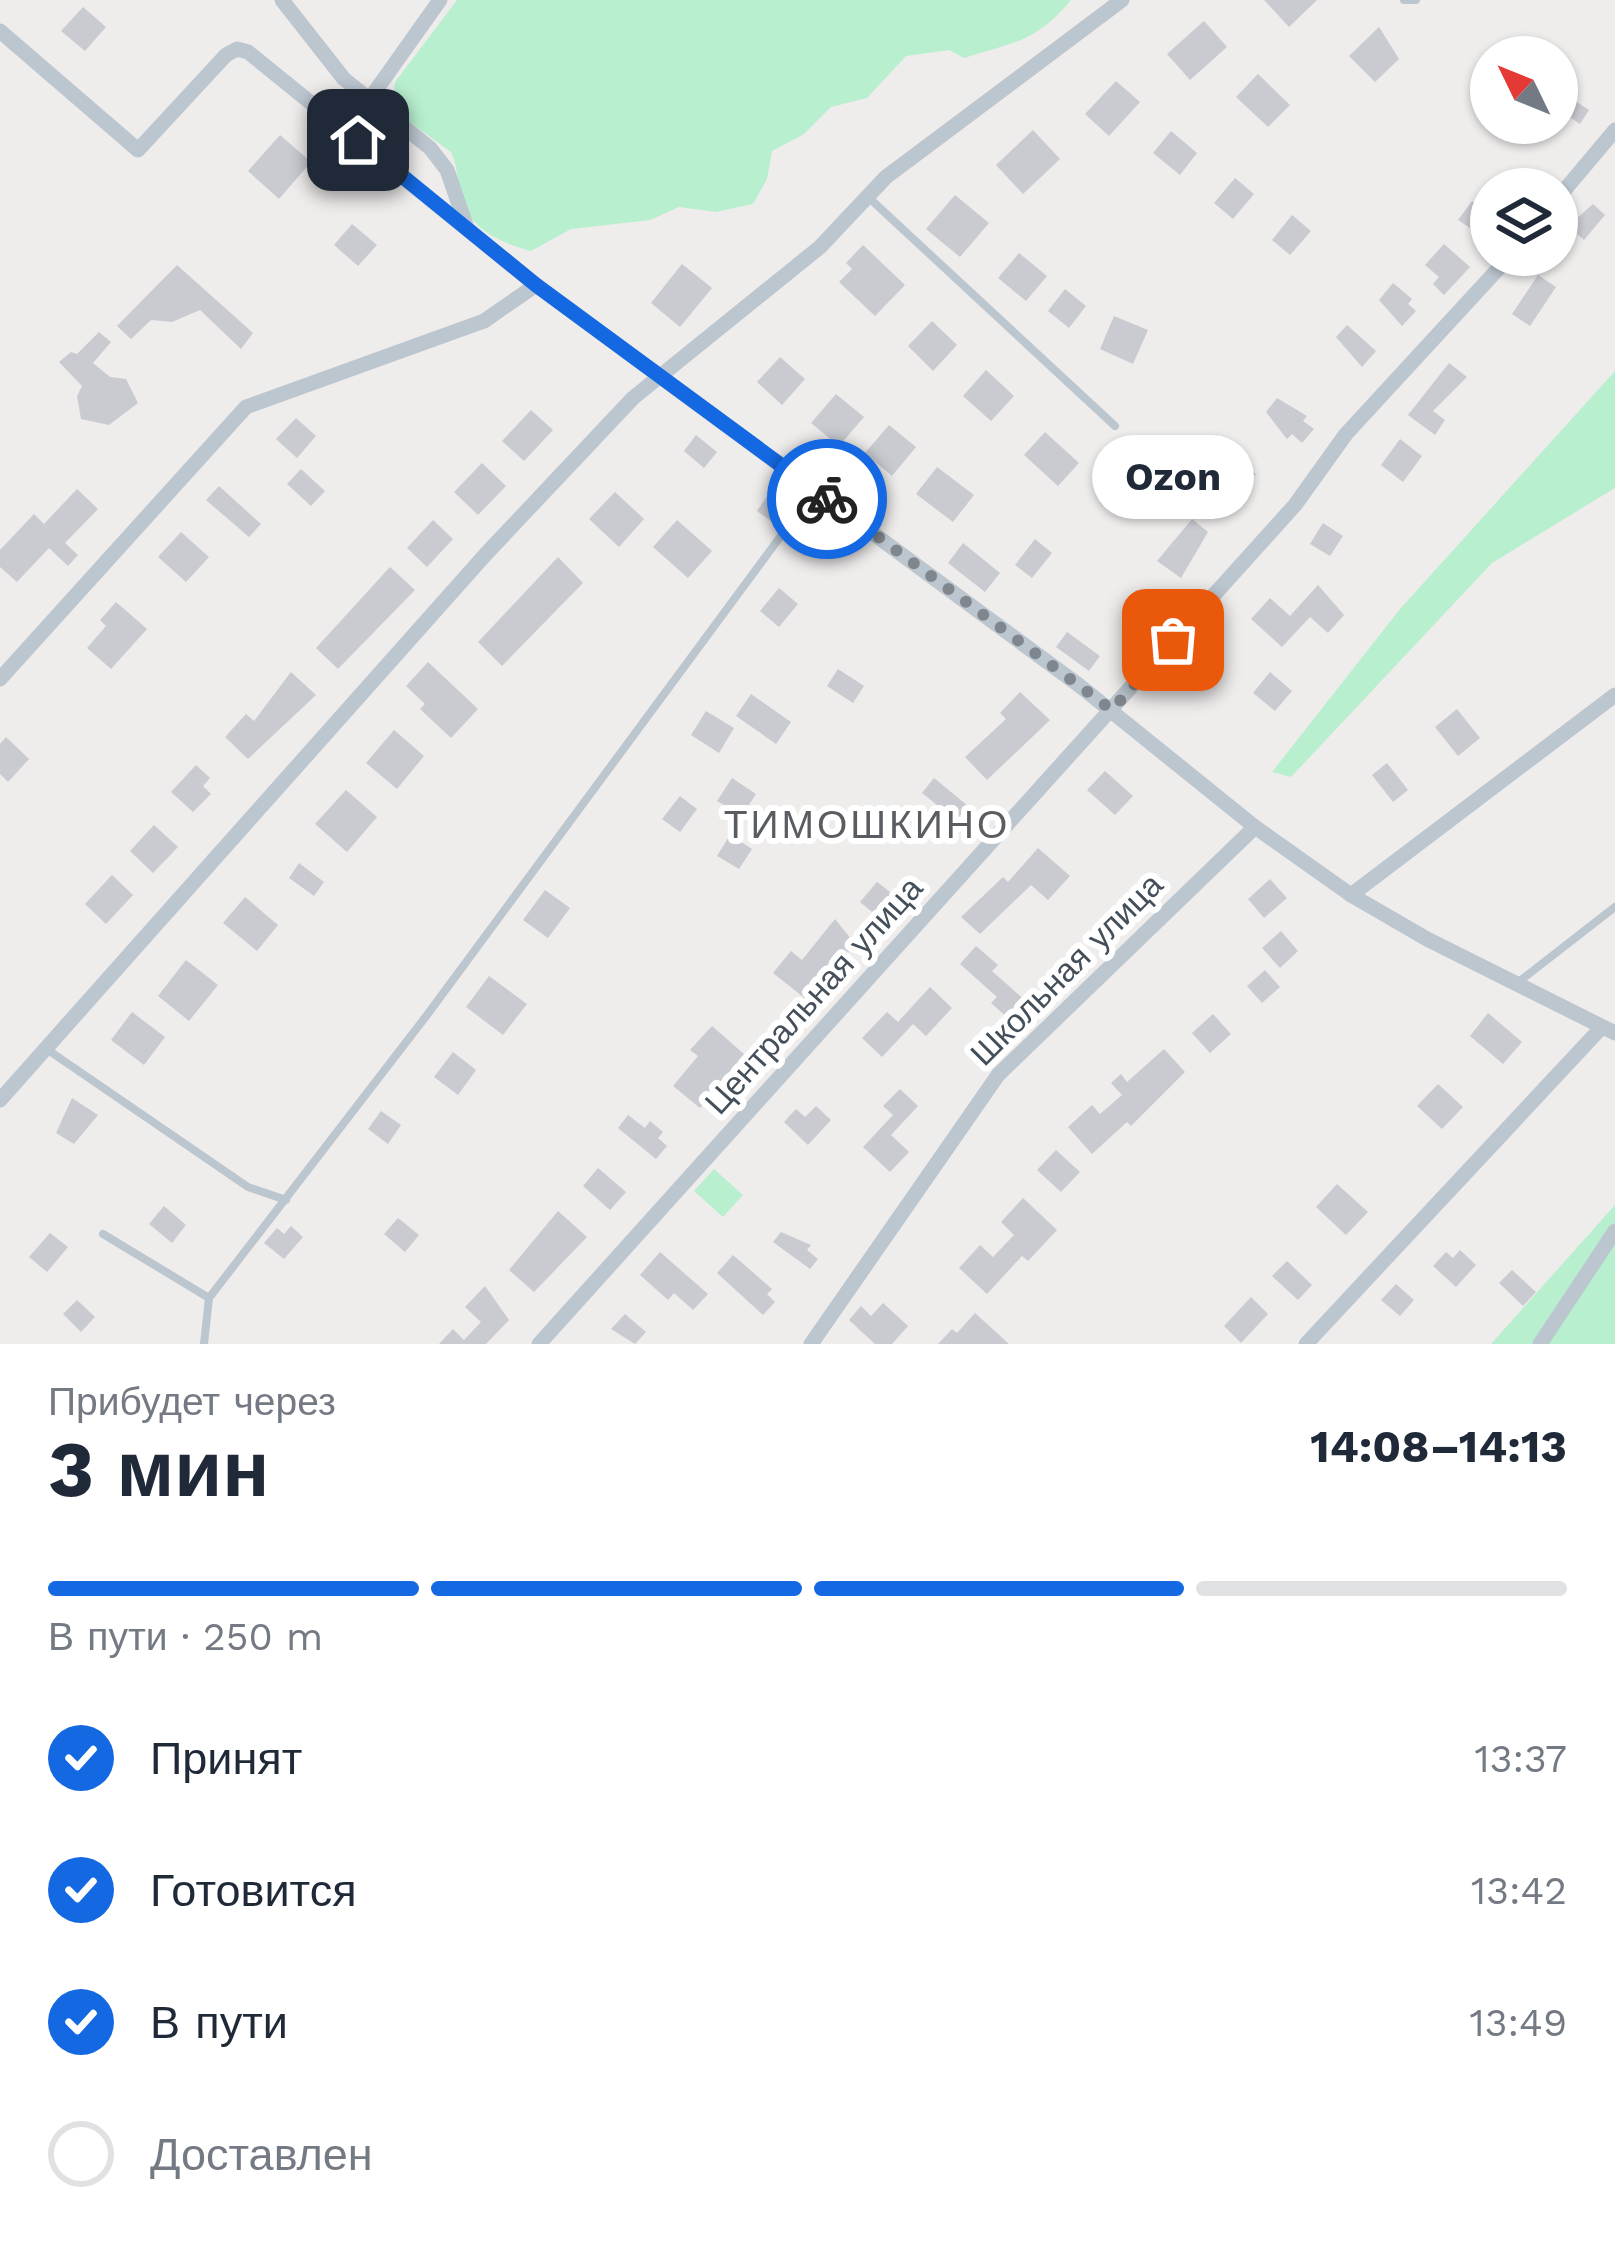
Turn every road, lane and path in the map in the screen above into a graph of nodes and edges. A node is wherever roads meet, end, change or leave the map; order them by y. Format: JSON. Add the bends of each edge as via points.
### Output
{"nodes":[{"id":1,"x":282,"y":0,"type":"edge"},
{"id":2,"x":440,"y":0,"type":"edge"},
{"id":3,"x":1122,"y":0,"type":"edge"},
{"id":4,"x":1404,"y":0,"type":"edge"},
{"id":5,"x":1416,"y":0,"type":"edge"},
{"id":6,"x":0,"y":31,"type":"edge"},
{"id":7,"x":369,"y":100,"type":"junction"},
{"id":8,"x":1615,"y":130,"type":"edge"},
{"id":9,"x":1578,"y":174,"type":"edge"},
{"id":10,"x":866,"y":195,"type":"junction"},
{"id":11,"x":467,"y":228,"type":"junction"},
{"id":12,"x":1492,"y":276,"type":"edge"},
{"id":13,"x":536,"y":285,"type":"junction"},
{"id":14,"x":661,"y":377,"type":"junction"},
{"id":15,"x":1115,"y":426,"type":"dead end"},
{"id":16,"x":814,"y":490,"type":"junction"},
{"id":17,"x":0,"y":679,"type":"edge"},
{"id":18,"x":1615,"y":695,"type":"edge"},
{"id":19,"x":1112,"y":710,"type":"junction"},
{"id":20,"x":1255,"y":827,"type":"junction"},
{"id":21,"x":1351,"y":895,"type":"junction"},
{"id":22,"x":1615,"y":907,"type":"edge"},
{"id":23,"x":1515,"y":985,"type":"junction"},
{"id":24,"x":1609,"y":1030,"type":"edge"},
{"id":25,"x":45,"y":1048,"type":"junction"},
{"id":26,"x":0,"y":1100,"type":"edge"},
{"id":27,"x":286,"y":1200,"type":"junction"},
{"id":28,"x":1615,"y":1231,"type":"edge"},
{"id":29,"x":103,"y":1234,"type":"dead end"},
{"id":30,"x":209,"y":1298,"type":"junction"},
{"id":31,"x":204,"y":1344,"type":"edge"},
{"id":32,"x":539,"y":1344,"type":"edge"},
{"id":33,"x":811,"y":1344,"type":"edge"},
{"id":34,"x":1306,"y":1344,"type":"edge"},
{"id":35,"x":1540,"y":1344,"type":"edge"}],
"edges":[{"from":1,"to":7,"type":"street"},
{"from":2,"to":7,"type":"street"},
{"from":3,"to":10,"type":"street"},
{"from":4,"to":5,"type":"lane"},
{"from":6,"to":11,"type":"street","via":[[138,150],[226,55],[248,52]]},
{"from":7,"to":11,"type":"street","via":[[447,170]]},
{"from":8,"to":9,"type":"street"},
{"from":10,"to":14,"type":"street","via":[[820,247]]},
{"from":10,"to":15,"type":"lane"},
{"from":11,"to":13,"type":"street"},
{"from":12,"to":19,"type":"street","name":"Центральная улица"},
{"from":13,"to":14,"type":"street"},
{"from":13,"to":17,"type":"street","via":[[484,321],[246,406]]},
{"from":14,"to":16,"type":"street"},
{"from":14,"to":25,"type":"street","via":[[485,555]]},
{"from":16,"to":19,"type":"street"},
{"from":16,"to":27,"type":"lane"},
{"from":18,"to":21,"type":"street"},
{"from":19,"to":20,"type":"street"},
{"from":19,"to":32,"type":"street","name":"Центральная улица"},
{"from":20,"to":21,"type":"street"},
{"from":20,"to":33,"type":"street","name":"Школьная улица","via":[[998,1075]]},
{"from":21,"to":23,"type":"street"},
{"from":22,"to":23,"type":"lane"},
{"from":23,"to":24,"type":"street"},
{"from":24,"to":34,"type":"street"},
{"from":25,"to":26,"type":"street"},
{"from":25,"to":27,"type":"lane","via":[[248,1187]]},
{"from":27,"to":30,"type":"lane"},
{"from":28,"to":35,"type":"street"},
{"from":29,"to":30,"type":"lane"},
{"from":30,"to":31,"type":"lane"}]}
